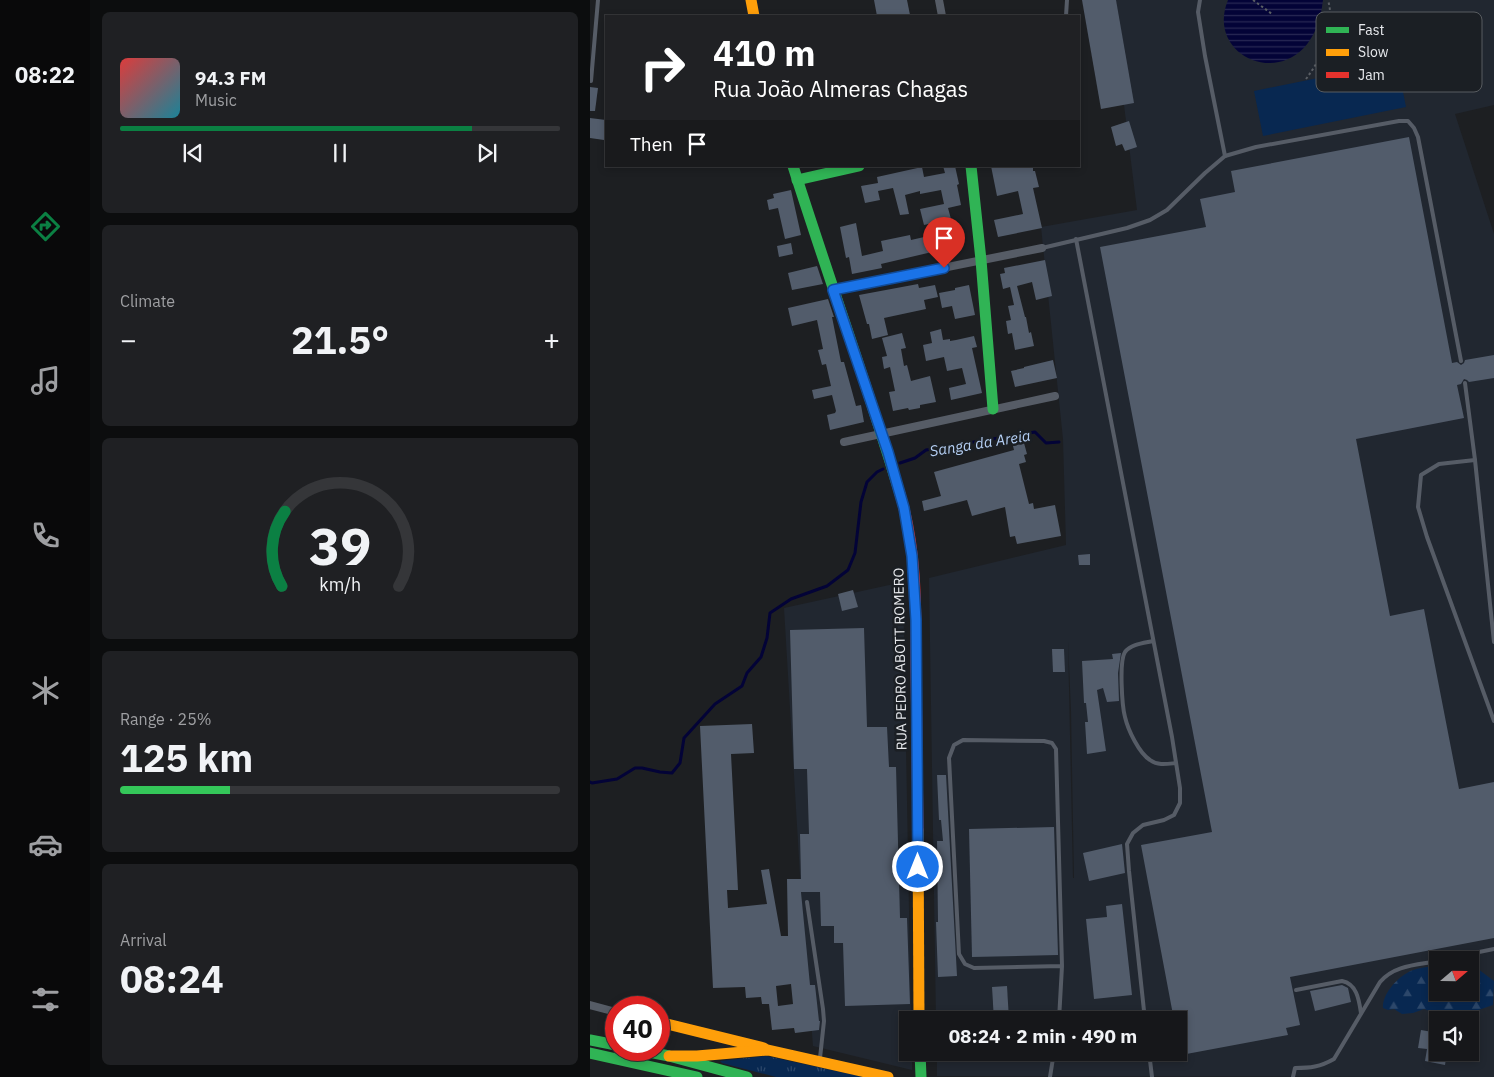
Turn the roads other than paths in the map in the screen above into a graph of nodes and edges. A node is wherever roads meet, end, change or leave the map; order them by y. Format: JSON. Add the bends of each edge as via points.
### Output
{"nodes":[{"id":1,"x":598,"y":0,"type":"edge"},
{"id":2,"x":750,"y":0,"type":"edge"},
{"id":3,"x":939,"y":0,"type":"edge"},
{"id":4,"x":1067,"y":0,"type":"edge"},
{"id":5,"x":1200,"y":0,"type":"edge"},
{"id":6,"x":754,"y":15,"type":"edge"},
{"id":7,"x":942,"y":15,"type":"edge"},
{"id":8,"x":1066,"y":15,"type":"edge"},
{"id":9,"x":591,"y":81,"type":"edge"},
{"id":10,"x":1225,"y":156,"type":"junction"},
{"id":11,"x":793,"y":167,"type":"edge"},
{"id":12,"x":856,"y":167,"type":"edge"},
{"id":13,"x":971,"y":167,"type":"edge"},
{"id":14,"x":797,"y":180,"type":"junction"},
{"id":15,"x":1076,"y":240,"type":"junction"},
{"id":16,"x":1042,"y":248,"type":"joint"},
{"id":17,"x":981,"y":260,"type":"junction"},
{"id":18,"x":833,"y":290,"type":"junction"},
{"id":19,"x":1461,"y":361,"type":"dead end"},
{"id":20,"x":1465,"y":383,"type":"dead end"},
{"id":21,"x":1055,"y":396,"type":"dead end"},
{"id":22,"x":993,"y":409,"type":"junction"},
{"id":23,"x":882,"y":434,"type":"junction"},
{"id":24,"x":844,"y":442,"type":"dead end"},
{"id":25,"x":1475,"y":460,"type":"junction"},
{"id":26,"x":1153,"y":641,"type":"junction"},
{"id":27,"x":1494,"y":642,"type":"edge"},
{"id":28,"x":1494,"y":721,"type":"edge"},
{"id":29,"x":1176,"y":763,"type":"junction"},
{"id":30,"x":807,"y":902,"type":"dead end"},
{"id":31,"x":1494,"y":949,"type":"edge"},
{"id":32,"x":1479,"y":952,"type":"edge"},
{"id":33,"x":1429,"y":962,"type":"edge"},
{"id":34,"x":1062,"y":966,"type":"junction"},
{"id":35,"x":1296,"y":990,"type":"dead end"},
{"id":36,"x":590,"y":1006,"type":"edge"},
{"id":37,"x":605,"y":1009,"type":"edge"},
{"id":38,"x":919,"y":1011,"type":"edge"},
{"id":39,"x":1060,"y":1011,"type":"edge"},
{"id":40,"x":1144,"y":1011,"type":"edge"},
{"id":41,"x":1362,"y":1013,"type":"junction"},
{"id":42,"x":670,"y":1025,"type":"edge"},
{"id":43,"x":590,"y":1040,"type":"edge"},
{"id":44,"x":605,"y":1043,"type":"edge"},
{"id":45,"x":768,"y":1050,"type":"junction"},
{"id":46,"x":590,"y":1053,"type":"edge"},
{"id":47,"x":670,"y":1056,"type":"edge"},
{"id":48,"x":670,"y":1056,"type":"edge"},
{"id":49,"x":819,"y":1061,"type":"junction"},
{"id":50,"x":920,"y":1061,"type":"edge"},
{"id":51,"x":1053,"y":1061,"type":"edge"},
{"id":52,"x":1150,"y":1061,"type":"edge"},
{"id":53,"x":697,"y":1077,"type":"edge"},
{"id":54,"x":747,"y":1077,"type":"edge"},
{"id":55,"x":888,"y":1077,"type":"edge"},
{"id":56,"x":921,"y":1077,"type":"edge"},
{"id":57,"x":1050,"y":1077,"type":"edge"},
{"id":58,"x":1152,"y":1077,"type":"edge"},
{"id":59,"x":1293,"y":1077,"type":"edge"}],
"edges":[{"from":1,"to":9,"type":"lane"},
{"from":2,"to":6,"type":"main road"},
{"from":3,"to":7,"type":"street"},
{"from":4,"to":8,"type":"lane"},
{"from":5,"to":10,"type":"lane","via":[[1198,12],[1205,56]]},
{"from":10,"to":15,"type":"lane","via":[[1167,210],[1150,220]]},
{"from":10,"to":19,"type":"lane","via":[[1256,146],[1408,121],[1418,138]]},
{"from":11,"to":14,"type":"main road","name":"RUA PEDRO ABOTT ROMERO"},
{"from":12,"to":14,"type":"main road"},
{"from":13,"to":17,"type":"main road"},
{"from":14,"to":18,"type":"main road","name":"RUA PEDRO ABOTT ROMERO"},
{"from":15,"to":16,"type":"lane"},
{"from":15,"to":26,"type":"lane"},
{"from":16,"to":17,"type":"street"},
{"from":17,"to":18,"type":"street"},
{"from":17,"to":22,"type":"main road"},
{"from":18,"to":23,"type":"main road","name":"RUA PEDRO ABOTT ROMERO"},
{"from":20,"to":25,"type":"lane"},
{"from":21,"to":22,"type":"street"},
{"from":22,"to":23,"type":"street"},
{"from":23,"to":24,"type":"street"},
{"from":23,"to":38,"type":"main road","name":"RUA PEDRO ABOTT ROMERO","via":[[904,508],[914,584]]},
{"from":25,"to":27,"type":"lane"},
{"from":25,"to":28,"type":"lane","via":[[1439,464],[1421,476],[1418,507],[1426,538]]},
{"from":26,"to":29,"type":"lane"},
{"from":26,"to":29,"type":"lane","via":[[1131,646],[1124,653],[1121,665],[1125,717],[1137,745],[1149,760],[1159,765]]},
{"from":29,"to":40,"type":"lane","via":[[1180,803],[1174,815],[1143,826],[1133,833],[1127,844]]},
{"from":30,"to":49,"type":"lane","via":[[824,1020]]},
{"from":31,"to":32,"type":"lane"},
{"from":33,"to":41,"type":"lane","via":[[1396,969],[1386,975]]},
{"from":34,"to":34,"type":"lane","via":[[1056,749],[1052,743],[1044,741],[963,740],[954,745],[949,758],[959,954],[965,964],[974,968]]},
{"from":34,"to":39,"type":"lane"},
{"from":35,"to":41,"type":"lane","via":[[1342,980],[1348,982],[1354,987]]},
{"from":36,"to":37,"type":"street"},
{"from":41,"to":59,"type":"lane","via":[[1334,1059],[1311,1068],[1295,1068]]},
{"from":42,"to":45,"type":"main road"},
{"from":43,"to":44,"type":"main road"},
{"from":45,"to":47,"type":"main road"},
{"from":45,"to":49,"type":"main road"},
{"from":46,"to":53,"type":"main road"},
{"from":48,"to":54,"type":"main road"},
{"from":49,"to":55,"type":"main road"},
{"from":50,"to":56,"type":"main road"},
{"from":51,"to":57,"type":"lane"},
{"from":52,"to":58,"type":"lane"}]}
